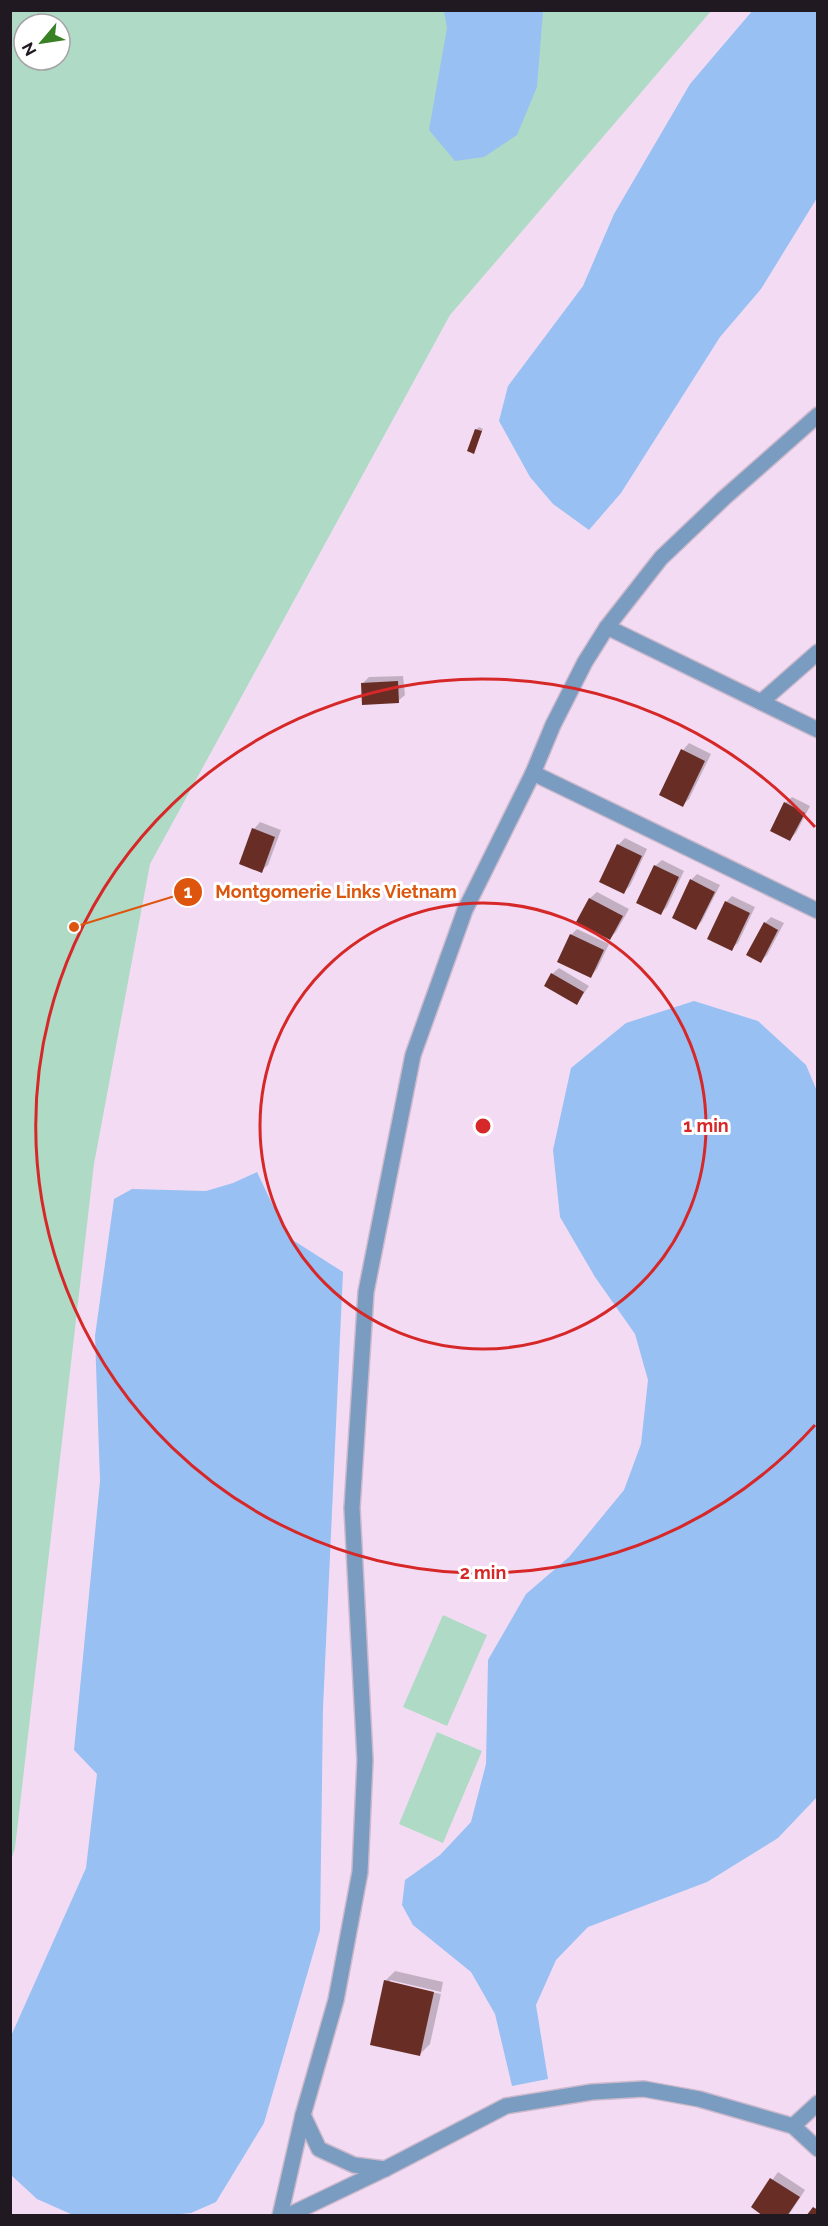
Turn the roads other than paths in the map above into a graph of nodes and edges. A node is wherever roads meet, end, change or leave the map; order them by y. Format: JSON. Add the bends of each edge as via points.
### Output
{"nodes":[{"id":1,"x":818,"y":415,"type":"edge"},
{"id":2,"x":606,"y":627,"type":"junction"},
{"id":3,"x":818,"y":652,"type":"edge"},
{"id":4,"x":760,"y":702,"type":"junction"},
{"id":5,"x":818,"y":730,"type":"edge"},
{"id":6,"x":533,"y":773,"type":"junction"},
{"id":7,"x":818,"y":911,"type":"edge"},
{"id":8,"x":818,"y":2103,"type":"edge"},
{"id":9,"x":303,"y":2115,"type":"junction"},
{"id":10,"x":794,"y":2126,"type":"junction"},
{"id":11,"x":818,"y":2149,"type":"edge"},
{"id":12,"x":385,"y":2169,"type":"junction"},
{"id":13,"x":280,"y":2216,"type":"edge"},
{"id":14,"x":286,"y":2216,"type":"edge"}],
"edges":[{"from":1,"to":2,"type":"street","via":[[661,558]]},
{"from":2,"to":4,"type":"street"},
{"from":2,"to":6,"type":"street","via":[[553,725]]},
{"from":3,"to":4,"type":"street"},
{"from":4,"to":5,"type":"street"},
{"from":6,"to":7,"type":"street"},
{"from":6,"to":9,"type":"street","via":[[465,910],[412,1055],[366,1292],[352,1508],[365,1760],[360,1872],[336,2000]]},
{"from":8,"to":10,"type":"street"},
{"from":9,"to":12,"type":"street","via":[[319,2149],[354,2165]]},
{"from":9,"to":13,"type":"street"},
{"from":10,"to":11,"type":"street"},
{"from":10,"to":12,"type":"street","via":[[699,2099],[644,2089],[592,2092],[506,2106]]},
{"from":12,"to":14,"type":"street"}]}
